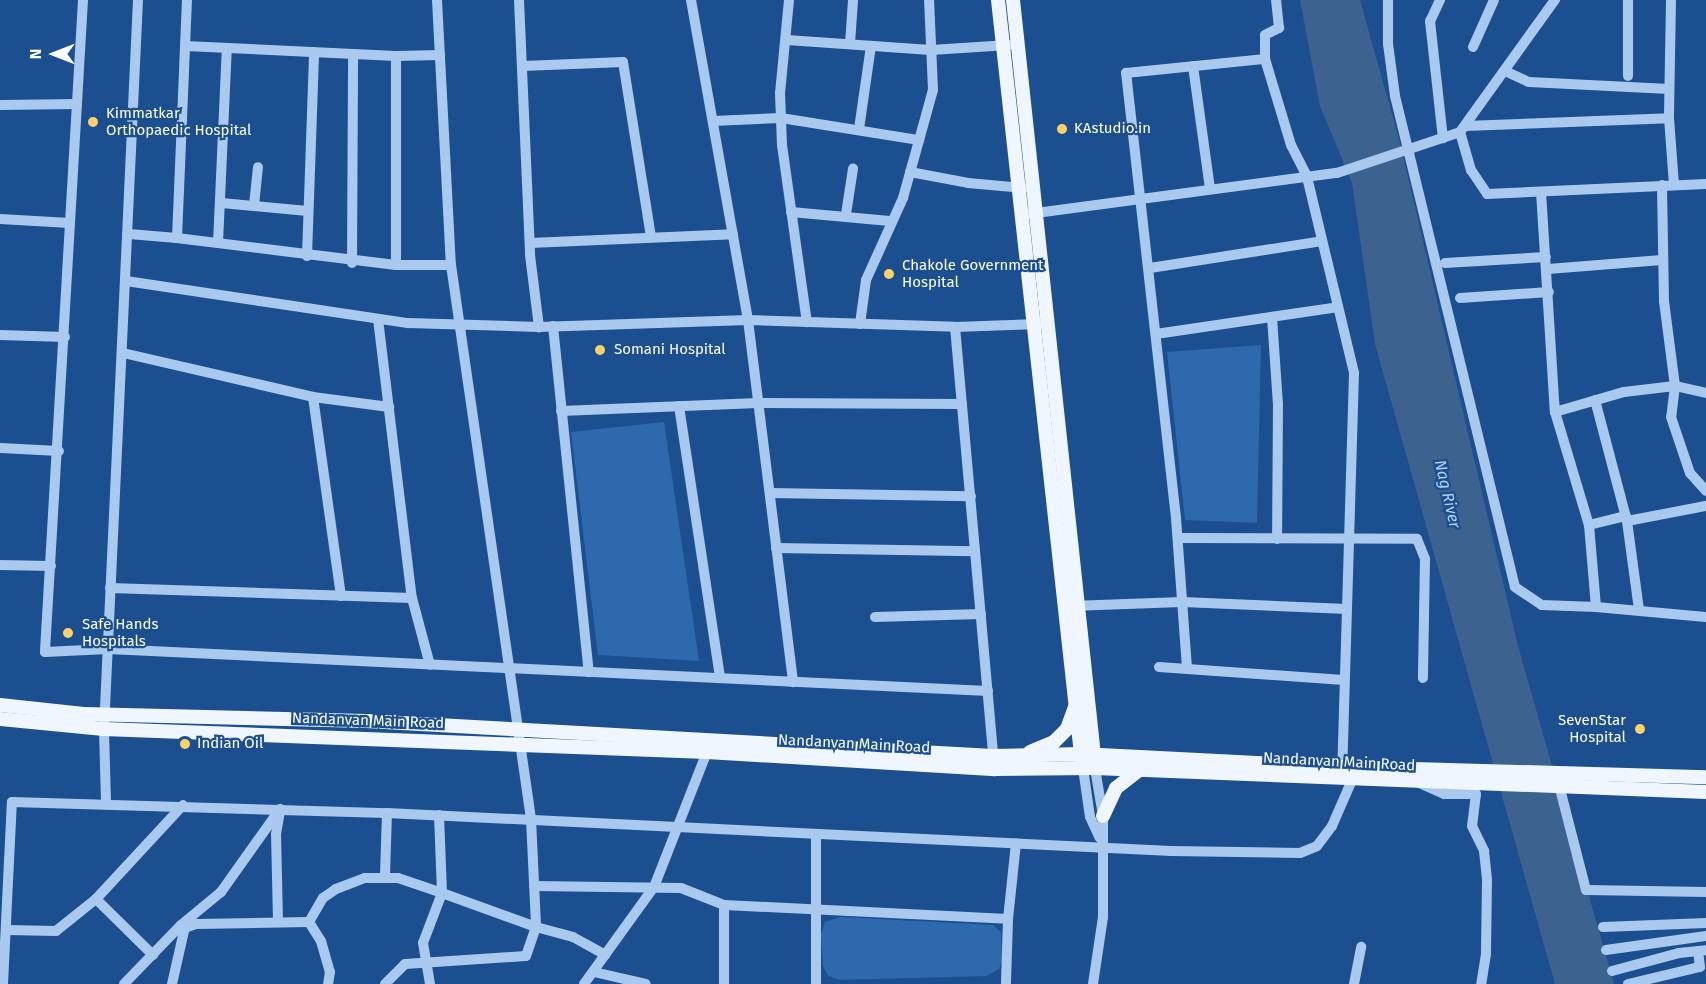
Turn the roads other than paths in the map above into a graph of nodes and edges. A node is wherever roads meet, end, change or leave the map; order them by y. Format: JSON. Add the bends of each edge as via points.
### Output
{"nodes":[{"id":1,"x":83,"y":0,"type":"edge"},
{"id":2,"x":138,"y":0,"type":"edge"},
{"id":3,"x":187,"y":0,"type":"edge"},
{"id":4,"x":437,"y":0,"type":"edge"},
{"id":5,"x":519,"y":0,"type":"edge"},
{"id":6,"x":691,"y":0,"type":"edge"},
{"id":7,"x":789,"y":0,"type":"edge"},
{"id":8,"x":853,"y":0,"type":"edge"},
{"id":9,"x":928,"y":0,"type":"edge"},
{"id":10,"x":998,"y":0,"type":"edge"},
{"id":11,"x":1013,"y":0,"type":"edge"},
{"id":12,"x":1276,"y":0,"type":"edge"},
{"id":13,"x":1388,"y":0,"type":"edge"},
{"id":14,"x":1440,"y":0,"type":"edge"},
{"id":15,"x":1494,"y":0,"type":"edge"},
{"id":16,"x":1555,"y":0,"type":"edge"},
{"id":17,"x":1628,"y":0,"type":"edge"},
{"id":18,"x":1671,"y":0,"type":"edge"},
{"id":19,"x":787,"y":40,"type":"junction"},
{"id":20,"x":850,"y":44,"type":"junction"},
{"id":21,"x":1018,"y":45,"type":"junction"},
{"id":22,"x":186,"y":46,"type":"junction"},
{"id":23,"x":871,"y":46,"type":"junction"},
{"id":24,"x":1003,"y":46,"type":"junction"},
{"id":25,"x":1473,"y":47,"type":"dead end"},
{"id":26,"x":228,"y":48,"type":"junction"},
{"id":27,"x":931,"y":50,"type":"junction"},
{"id":28,"x":314,"y":52,"type":"junction"},
{"id":29,"x":353,"y":54,"type":"junction"},
{"id":30,"x":440,"y":55,"type":"junction"},
{"id":31,"x":396,"y":56,"type":"junction"},
{"id":32,"x":1265,"y":59,"type":"junction"},
{"id":33,"x":523,"y":66,"type":"junction"},
{"id":34,"x":1192,"y":66,"type":"junction"},
{"id":35,"x":1505,"y":71,"type":"junction"},
{"id":36,"x":1628,"y":76,"type":"dead end"},
{"id":37,"x":1669,"y":90,"type":"junction"},
{"id":38,"x":77,"y":104,"type":"junction"},
{"id":39,"x":0,"y":105,"type":"edge"},
{"id":40,"x":781,"y":118,"type":"junction"},
{"id":41,"x":1669,"y":118,"type":"junction"},
{"id":42,"x":712,"y":121,"type":"junction"},
{"id":43,"x":859,"y":129,"type":"junction"},
{"id":44,"x":1462,"y":129,"type":"junction"},
{"id":45,"x":1443,"y":138,"type":"junction"},
{"id":46,"x":919,"y":140,"type":"junction"},
{"id":47,"x":1409,"y":150,"type":"junction"},
{"id":48,"x":258,"y":167,"type":"dead end"},
{"id":49,"x":853,"y":169,"type":"dead end"},
{"id":50,"x":910,"y":172,"type":"junction"},
{"id":51,"x":1307,"y":177,"type":"junction"},
{"id":52,"x":1706,"y":184,"type":"edge"},
{"id":53,"x":1662,"y":185,"type":"junction"},
{"id":54,"x":1674,"y":185,"type":"junction"},
{"id":55,"x":1033,"y":186,"type":"junction"},
{"id":56,"x":1019,"y":189,"type":"junction"},
{"id":57,"x":1210,"y":189,"type":"junction"},
{"id":58,"x":1541,"y":192,"type":"junction"},
{"id":59,"x":1139,"y":197,"type":"junction"},
{"id":60,"x":222,"y":202,"type":"junction"},
{"id":61,"x":254,"y":205,"type":"junction"},
{"id":62,"x":308,"y":211,"type":"junction"},
{"id":63,"x":791,"y":212,"type":"junction"},
{"id":64,"x":1036,"y":213,"type":"junction"},
{"id":65,"x":846,"y":214,"type":"junction"},
{"id":66,"x":1022,"y":215,"type":"junction"},
{"id":67,"x":0,"y":219,"type":"edge"},
{"id":68,"x":890,"y":221,"type":"junction"},
{"id":69,"x":70,"y":223,"type":"junction"},
{"id":70,"x":129,"y":234,"type":"junction"},
{"id":71,"x":733,"y":234,"type":"junction"},
{"id":72,"x":651,"y":237,"type":"junction"},
{"id":73,"x":177,"y":238,"type":"junction"},
{"id":74,"x":1322,"y":242,"type":"junction"},
{"id":75,"x":218,"y":243,"type":"junction"},
{"id":76,"x":530,"y":243,"type":"junction"},
{"id":77,"x":307,"y":256,"type":"junction"},
{"id":78,"x":1546,"y":257,"type":"junction"},
{"id":79,"x":1662,"y":260,"type":"junction"},
{"id":80,"x":352,"y":263,"type":"junction"},
{"id":81,"x":1445,"y":263,"type":"dead end"},
{"id":82,"x":396,"y":265,"type":"junction"},
{"id":83,"x":451,"y":265,"type":"junction"},
{"id":84,"x":1150,"y":268,"type":"junction"},
{"id":85,"x":1548,"y":269,"type":"junction"},
{"id":86,"x":126,"y":281,"type":"junction"},
{"id":87,"x":1549,"y":292,"type":"junction"},
{"id":88,"x":1460,"y":298,"type":"dead end"},
{"id":89,"x":1338,"y":308,"type":"junction"},
{"id":90,"x":1272,"y":317,"type":"junction"},
{"id":91,"x":378,"y":319,"type":"junction"},
{"id":92,"x":748,"y":320,"type":"junction"},
{"id":93,"x":807,"y":322,"type":"junction"},
{"id":94,"x":860,"y":324,"type":"junction"},
{"id":95,"x":1041,"y":324,"type":"junction"},
{"id":96,"x":458,"y":325,"type":"junction"},
{"id":97,"x":553,"y":326,"type":"junction"},
{"id":98,"x":539,"y":327,"type":"junction"},
{"id":99,"x":955,"y":327,"type":"junction"},
{"id":100,"x":1156,"y":334,"type":"junction"},
{"id":101,"x":0,"y":335,"type":"edge"},
{"id":102,"x":65,"y":337,"type":"junction"},
{"id":103,"x":123,"y":353,"type":"junction"},
{"id":104,"x":1676,"y":386,"type":"junction"},
{"id":105,"x":1706,"y":393,"type":"edge"},
{"id":106,"x":314,"y":397,"type":"junction"},
{"id":107,"x":1595,"y":400,"type":"junction"},
{"id":108,"x":758,"y":403,"type":"junction"},
{"id":109,"x":962,"y":404,"type":"junction"},
{"id":110,"x":679,"y":406,"type":"junction"},
{"id":111,"x":389,"y":407,"type":"junction"},
{"id":112,"x":561,"y":411,"type":"junction"},
{"id":113,"x":1555,"y":412,"type":"junction"},
{"id":114,"x":0,"y":448,"type":"edge"},
{"id":115,"x":59,"y":451,"type":"junction"},
{"id":116,"x":1706,"y":490,"type":"edge"},
{"id":117,"x":770,"y":493,"type":"junction"},
{"id":118,"x":970,"y":496,"type":"junction"},
{"id":119,"x":1706,"y":506,"type":"edge"},
{"id":120,"x":1627,"y":519,"type":"junction"},
{"id":121,"x":1589,"y":525,"type":"junction"},
{"id":122,"x":1178,"y":538,"type":"junction"},
{"id":123,"x":1277,"y":539,"type":"junction"},
{"id":124,"x":1349,"y":539,"type":"junction"},
{"id":125,"x":776,"y":548,"type":"junction"},
{"id":126,"x":975,"y":550,"type":"junction"},
{"id":127,"x":0,"y":565,"type":"edge"},
{"id":128,"x":51,"y":566,"type":"junction"},
{"id":129,"x":110,"y":588,"type":"junction"},
{"id":130,"x":341,"y":596,"type":"junction"},
{"id":131,"x":412,"y":598,"type":"junction"},
{"id":132,"x":1182,"y":602,"type":"junction"},
{"id":133,"x":1071,"y":606,"type":"junction"},
{"id":134,"x":1596,"y":607,"type":"junction"},
{"id":135,"x":1347,"y":609,"type":"junction"},
{"id":136,"x":1639,"y":610,"type":"junction"},
{"id":137,"x":981,"y":614,"type":"junction"},
{"id":138,"x":875,"y":617,"type":"dead end"},
{"id":139,"x":1706,"y":617,"type":"edge"},
{"id":140,"x":108,"y":649,"type":"junction"},
{"id":141,"x":430,"y":664,"type":"junction"},
{"id":142,"x":1160,"y":667,"type":"dead end"},
{"id":143,"x":510,"y":668,"type":"junction"},
{"id":144,"x":1187,"y":668,"type":"junction"},
{"id":145,"x":589,"y":672,"type":"junction"},
{"id":146,"x":720,"y":678,"type":"junction"},
{"id":147,"x":1423,"y":678,"type":"dead end"},
{"id":148,"x":1344,"y":680,"type":"junction"},
{"id":149,"x":793,"y":682,"type":"junction"},
{"id":150,"x":988,"y":691,"type":"junction"},
{"id":151,"x":1076,"y":703,"type":"junction"},
{"id":152,"x":0,"y":705,"type":"edge"},
{"id":153,"x":105,"y":714,"type":"junction"},
{"id":154,"x":1,"y":720,"type":"edge"},
{"id":155,"x":104,"y":729,"type":"junction"},
{"id":156,"x":517,"y":737,"type":"junction"},
{"id":157,"x":707,"y":752,"type":"junction"},
{"id":158,"x":1023,"y":755,"type":"junction"},
{"id":159,"x":993,"y":756,"type":"junction"},
{"id":160,"x":1088,"y":761,"type":"junction"},
{"id":161,"x":1139,"y":770,"type":"junction"},
{"id":162,"x":1345,"y":775,"type":"junction"},
{"id":163,"x":1488,"y":777,"type":"junction"},
{"id":164,"x":1706,"y":777,"type":"edge"},
{"id":165,"x":1563,"y":780,"type":"junction"},
{"id":166,"x":1418,"y":782,"type":"junction"},
{"id":167,"x":1706,"y":792,"type":"edge"},
{"id":168,"x":106,"y":802,"type":"junction"},
{"id":169,"x":183,"y":806,"type":"junction"},
{"id":170,"x":280,"y":809,"type":"junction"},
{"id":171,"x":387,"y":813,"type":"junction"},
{"id":172,"x":439,"y":815,"type":"junction"},
{"id":173,"x":1103,"y":816,"type":"junction"},
{"id":174,"x":531,"y":819,"type":"junction"},
{"id":175,"x":676,"y":827,"type":"junction"},
{"id":176,"x":816,"y":834,"type":"junction"},
{"id":177,"x":1101,"y":842,"type":"junction"},
{"id":178,"x":1016,"y":843,"type":"junction"},
{"id":179,"x":385,"y":876,"type":"junction"},
{"id":180,"x":534,"y":885,"type":"junction"},
{"id":181,"x":654,"y":887,"type":"junction"},
{"id":182,"x":1706,"y":892,"type":"edge"},
{"id":183,"x":442,"y":893,"type":"junction"},
{"id":184,"x":96,"y":899,"type":"junction"},
{"id":185,"x":724,"y":905,"type":"junction"},
{"id":186,"x":816,"y":909,"type":"junction"},
{"id":187,"x":1008,"y":919,"type":"junction"},
{"id":188,"x":278,"y":921,"type":"junction"},
{"id":189,"x":309,"y":922,"type":"junction"},
{"id":190,"x":1706,"y":923,"type":"edge"},
{"id":191,"x":536,"y":927,"type":"junction"},
{"id":192,"x":1603,"y":927,"type":"dead end"},
{"id":193,"x":181,"y":929,"type":"junction"},
{"id":194,"x":6,"y":930,"type":"junction"},
{"id":195,"x":1706,"y":936,"type":"edge"},
{"id":196,"x":1361,"y":947,"type":"dead end"},
{"id":197,"x":1606,"y":950,"type":"dead end"},
{"id":198,"x":1702,"y":951,"type":"edge"},
{"id":199,"x":153,"y":955,"type":"junction"},
{"id":200,"x":605,"y":955,"type":"junction"},
{"id":201,"x":426,"y":963,"type":"junction"},
{"id":202,"x":1612,"y":971,"type":"dead end"},
{"id":203,"x":594,"y":972,"type":"junction"},
{"id":204,"x":3,"y":984,"type":"edge"},
{"id":205,"x":124,"y":984,"type":"edge"},
{"id":206,"x":172,"y":984,"type":"edge"},
{"id":207,"x":328,"y":984,"type":"edge"},
{"id":208,"x":386,"y":984,"type":"edge"},
{"id":209,"x":430,"y":984,"type":"edge"},
{"id":210,"x":584,"y":984,"type":"edge"},
{"id":211,"x":646,"y":984,"type":"edge"},
{"id":212,"x":724,"y":984,"type":"edge"},
{"id":213,"x":816,"y":984,"type":"edge"},
{"id":214,"x":1006,"y":984,"type":"edge"},
{"id":215,"x":1093,"y":984,"type":"edge"},
{"id":216,"x":1354,"y":984,"type":"edge"},
{"id":217,"x":1480,"y":984,"type":"edge"},
{"id":218,"x":1628,"y":984,"type":"edge"}],
"edges":[{"from":1,"to":38,"type":"street"},
{"from":2,"to":70,"type":"street"},
{"from":3,"to":22,"type":"street"},
{"from":4,"to":30,"type":"street"},
{"from":5,"to":33,"type":"street"},
{"from":6,"to":42,"type":"street"},
{"from":7,"to":19,"type":"street"},
{"from":8,"to":20,"type":"street"},
{"from":9,"to":27,"type":"street"},
{"from":10,"to":24,"type":"main road"},
{"from":11,"to":21,"type":"main road"},
{"from":12,"to":32,"type":"street","via":[[1280,28],[1265,34]]},
{"from":13,"to":47,"type":"street","via":[[1388,44],[1395,96]]},
{"from":14,"to":45,"type":"street","via":[[1430,21]]},
{"from":15,"to":25,"type":"street"},
{"from":16,"to":35,"type":"street"},
{"from":17,"to":36,"type":"street"},
{"from":18,"to":37,"type":"street"},
{"from":19,"to":20,"type":"street"},
{"from":19,"to":40,"type":"street"},
{"from":20,"to":23,"type":"street"},
{"from":21,"to":24,"type":"street"},
{"from":21,"to":55,"type":"main road"},
{"from":22,"to":26,"type":"street"},
{"from":22,"to":73,"type":"street"},
{"from":23,"to":27,"type":"street"},
{"from":23,"to":43,"type":"street"},
{"from":24,"to":27,"type":"street"},
{"from":24,"to":56,"type":"main road"},
{"from":26,"to":28,"type":"street"},
{"from":26,"to":60,"type":"street"},
{"from":27,"to":46,"type":"street","via":[[933,90]]},
{"from":28,"to":29,"type":"street"},
{"from":28,"to":62,"type":"street"},
{"from":29,"to":31,"type":"street"},
{"from":29,"to":80,"type":"street"},
{"from":30,"to":31,"type":"street"},
{"from":30,"to":83,"type":"street"},
{"from":31,"to":82,"type":"street"},
{"from":32,"to":34,"type":"street"},
{"from":32,"to":51,"type":"street","via":[[1291,145]]},
{"from":33,"to":72,"type":"street","via":[[623,62]]},
{"from":33,"to":76,"type":"street"},
{"from":34,"to":57,"type":"street"},
{"from":34,"to":59,"type":"street","via":[[1126,73]]},
{"from":35,"to":37,"type":"street","via":[[1529,82]]},
{"from":35,"to":44,"type":"street"},
{"from":37,"to":41,"type":"street"},
{"from":38,"to":39,"type":"street"},
{"from":38,"to":69,"type":"street"},
{"from":40,"to":42,"type":"street"},
{"from":40,"to":43,"type":"street"},
{"from":40,"to":63,"type":"street"},
{"from":41,"to":44,"type":"street"},
{"from":41,"to":54,"type":"street"},
{"from":42,"to":71,"type":"street"},
{"from":43,"to":46,"type":"street"},
{"from":44,"to":45,"type":"street"},
{"from":44,"to":58,"type":"street","via":[[1471,170],[1487,194]]},
{"from":45,"to":47,"type":"street"},
{"from":46,"to":50,"type":"street"},
{"from":47,"to":51,"type":"street","via":[[1337,173]]},
{"from":47,"to":134,"type":"street","via":[[1515,587],[1542,605]]},
{"from":48,"to":61,"type":"street"},
{"from":49,"to":65,"type":"street"},
{"from":50,"to":56,"type":"street"},
{"from":50,"to":68,"type":"street","via":[[903,198]]},
{"from":51,"to":57,"type":"street"},
{"from":51,"to":74,"type":"street"},
{"from":52,"to":54,"type":"street"},
{"from":53,"to":54,"type":"street"},
{"from":53,"to":58,"type":"street"},
{"from":53,"to":79,"type":"street"},
{"from":55,"to":56,"type":"street"},
{"from":55,"to":64,"type":"main road"},
{"from":56,"to":66,"type":"main road"},
{"from":57,"to":59,"type":"street"},
{"from":58,"to":78,"type":"street"},
{"from":59,"to":64,"type":"street"},
{"from":59,"to":84,"type":"street"},
{"from":60,"to":61,"type":"street"},
{"from":60,"to":75,"type":"street"},
{"from":61,"to":62,"type":"street"},
{"from":62,"to":77,"type":"street"},
{"from":63,"to":65,"type":"street"},
{"from":63,"to":93,"type":"street"},
{"from":64,"to":66,"type":"street"},
{"from":64,"to":95,"type":"main road"},
{"from":65,"to":68,"type":"street"},
{"from":66,"to":95,"type":"main road"},
{"from":67,"to":69,"type":"street"},
{"from":68,"to":94,"type":"street","via":[[866,280]]},
{"from":69,"to":102,"type":"street"},
{"from":70,"to":73,"type":"street"},
{"from":70,"to":86,"type":"street"},
{"from":71,"to":72,"type":"street"},
{"from":71,"to":92,"type":"street"},
{"from":72,"to":76,"type":"street"},
{"from":73,"to":75,"type":"street"},
{"from":74,"to":84,"type":"street"},
{"from":74,"to":89,"type":"street"},
{"from":75,"to":77,"type":"street"},
{"from":76,"to":98,"type":"street"},
{"from":77,"to":80,"type":"street"},
{"from":78,"to":81,"type":"street"},
{"from":78,"to":85,"type":"street"},
{"from":79,"to":85,"type":"street"},
{"from":79,"to":104,"type":"street"},
{"from":80,"to":82,"type":"street"},
{"from":82,"to":83,"type":"street"},
{"from":83,"to":96,"type":"street"},
{"from":84,"to":100,"type":"street"},
{"from":85,"to":87,"type":"street"},
{"from":86,"to":91,"type":"street"},
{"from":86,"to":103,"type":"street"},
{"from":87,"to":88,"type":"street"},
{"from":87,"to":113,"type":"street"},
{"from":89,"to":90,"type":"street"},
{"from":89,"to":124,"type":"street","via":[[1354,373]]},
{"from":90,"to":100,"type":"street"},
{"from":90,"to":123,"type":"street","via":[[1278,404]]},
{"from":91,"to":96,"type":"street"},
{"from":91,"to":111,"type":"street"},
{"from":92,"to":93,"type":"street"},
{"from":92,"to":97,"type":"street"},
{"from":92,"to":108,"type":"street"},
{"from":93,"to":94,"type":"street"},
{"from":94,"to":99,"type":"street"},
{"from":95,"to":99,"type":"street"},
{"from":95,"to":133,"type":"main road"},
{"from":96,"to":98,"type":"street"},
{"from":96,"to":143,"type":"street"},
{"from":97,"to":98,"type":"street"},
{"from":97,"to":112,"type":"street"},
{"from":99,"to":109,"type":"street"},
{"from":100,"to":122,"type":"street"},
{"from":101,"to":102,"type":"street"},
{"from":102,"to":115,"type":"street"},
{"from":103,"to":106,"type":"street"},
{"from":103,"to":129,"type":"street"},
{"from":104,"to":105,"type":"street"},
{"from":104,"to":107,"type":"street"},
{"from":104,"to":116,"type":"street","via":[[1671,417],[1690,473]]},
{"from":106,"to":111,"type":"street"},
{"from":106,"to":130,"type":"street"},
{"from":107,"to":113,"type":"street"},
{"from":107,"to":120,"type":"street"},
{"from":108,"to":109,"type":"street"},
{"from":108,"to":110,"type":"street"},
{"from":108,"to":117,"type":"street"},
{"from":109,"to":118,"type":"street"},
{"from":110,"to":112,"type":"street"},
{"from":110,"to":146,"type":"street"},
{"from":111,"to":131,"type":"street"},
{"from":112,"to":145,"type":"street"},
{"from":113,"to":121,"type":"street"},
{"from":114,"to":115,"type":"street"},
{"from":115,"to":128,"type":"street"},
{"from":117,"to":118,"type":"street"},
{"from":117,"to":125,"type":"street"},
{"from":118,"to":126,"type":"street"},
{"from":119,"to":120,"type":"street"},
{"from":120,"to":121,"type":"street"},
{"from":120,"to":136,"type":"street"},
{"from":121,"to":134,"type":"street"},
{"from":122,"to":123,"type":"street"},
{"from":122,"to":132,"type":"street"},
{"from":123,"to":124,"type":"street"},
{"from":124,"to":135,"type":"street"},
{"from":124,"to":147,"type":"street","via":[[1418,539],[1425,559]]},
{"from":125,"to":126,"type":"street"},
{"from":125,"to":149,"type":"street"},
{"from":126,"to":137,"type":"street"},
{"from":127,"to":128,"type":"street"},
{"from":128,"to":140,"type":"street","via":[[45,652]]},
{"from":129,"to":130,"type":"street"},
{"from":129,"to":140,"type":"street"},
{"from":130,"to":131,"type":"street"},
{"from":131,"to":141,"type":"street"},
{"from":132,"to":133,"type":"street"},
{"from":132,"to":135,"type":"street"},
{"from":132,"to":144,"type":"street"},
{"from":133,"to":151,"type":"main road"},
{"from":133,"to":160,"type":"main road"},
{"from":134,"to":136,"type":"street"},
{"from":135,"to":148,"type":"street"},
{"from":136,"to":139,"type":"street"},
{"from":137,"to":138,"type":"street"},
{"from":137,"to":150,"type":"street"},
{"from":140,"to":141,"type":"street"},
{"from":140,"to":153,"type":"street"},
{"from":141,"to":143,"type":"street"},
{"from":142,"to":144,"type":"street"},
{"from":143,"to":145,"type":"street"},
{"from":143,"to":156,"type":"street"},
{"from":144,"to":148,"type":"street"},
{"from":145,"to":146,"type":"street"},
{"from":146,"to":149,"type":"street"},
{"from":148,"to":162,"type":"street"},
{"from":149,"to":150,"type":"street"},
{"from":150,"to":159,"type":"street"},
{"from":151,"to":158,"type":"main road","via":[[1067,729],[1054,742]]},
{"from":151,"to":160,"type":"main road"},
{"from":152,"to":153,"type":"main road"},
{"from":153,"to":155,"type":"street"},
{"from":153,"to":156,"type":"main road","via":[[366,721]]},
{"from":154,"to":155,"type":"main road","name":"Nandanvan Main Road"},
{"from":155,"to":156,"type":"main road","name":"Nandanvan Main Road"},
{"from":155,"to":168,"type":"street"},
{"from":156,"to":157,"type":"main road","name":"Nandanvan Main Road"},
{"from":156,"to":159,"type":"main road"},
{"from":156,"to":174,"type":"street"},
{"from":157,"to":160,"type":"main road","name":"Nandanvan Main Road","via":[[995,769]]},
{"from":157,"to":175,"type":"street"},
{"from":158,"to":159,"type":"main road"},
{"from":158,"to":160,"type":"main road"},
{"from":160,"to":161,"type":"main road","name":"Nandanvan Main Road"},
{"from":160,"to":162,"type":"main road"},
{"from":160,"to":173,"type":"street"},
{"from":160,"to":177,"type":"street","via":[[1090,817]]},
{"from":161,"to":162,"type":"main road","name":"Nandanvan Main Road"},
{"from":161,"to":173,"type":"main road","via":[[1116,788]]},
{"from":162,"to":163,"type":"main road"},
{"from":162,"to":166,"type":"main road","name":"Nandanvan Main Road"},
{"from":162,"to":177,"type":"street","via":[[1332,826],[1317,846],[1300,853]]},
{"from":163,"to":165,"type":"main road","name":"Nandanvan Main Road"},
{"from":163,"to":166,"type":"main road","name":"Nandanvan Main Road"},
{"from":164,"to":165,"type":"main road"},
{"from":165,"to":167,"type":"main road","name":"Nandanvan Main Road"},
{"from":165,"to":182,"type":"street","via":[[1586,890]]},
{"from":166,"to":217,"type":"street","via":[[1444,794],[1476,794],[1472,826],[1484,851],[1486,880],[1486,954]]},
{"from":168,"to":169,"type":"street"},
{"from":168,"to":194,"type":"street","via":[[12,802]]},
{"from":169,"to":170,"type":"street"},
{"from":169,"to":184,"type":"street"},
{"from":170,"to":171,"type":"street"},
{"from":170,"to":188,"type":"street","via":[[276,834]]},
{"from":170,"to":193,"type":"street","via":[[221,892]]},
{"from":171,"to":172,"type":"street"},
{"from":171,"to":179,"type":"street"},
{"from":172,"to":174,"type":"street"},
{"from":172,"to":183,"type":"street"},
{"from":173,"to":177,"type":"street"},
{"from":174,"to":175,"type":"street"},
{"from":174,"to":180,"type":"street"},
{"from":175,"to":176,"type":"street"},
{"from":175,"to":181,"type":"street"},
{"from":176,"to":178,"type":"street"},
{"from":176,"to":186,"type":"street"},
{"from":177,"to":178,"type":"street"},
{"from":177,"to":215,"type":"street","via":[[1103,917]]},
{"from":178,"to":187,"type":"street"},
{"from":179,"to":183,"type":"street"},
{"from":179,"to":189,"type":"street","via":[[336,889],[323,898]]},
{"from":180,"to":181,"type":"street"},
{"from":180,"to":191,"type":"street"},
{"from":181,"to":185,"type":"street","via":[[681,888]]},
{"from":181,"to":200,"type":"street"},
{"from":183,"to":191,"type":"street"},
{"from":183,"to":201,"type":"street","via":[[423,944]]},
{"from":184,"to":194,"type":"street","via":[[56,931]]},
{"from":184,"to":199,"type":"street"},
{"from":185,"to":186,"type":"street"},
{"from":185,"to":212,"type":"street"},
{"from":186,"to":187,"type":"street"},
{"from":186,"to":213,"type":"street"},
{"from":187,"to":214,"type":"street"},
{"from":188,"to":189,"type":"street"},
{"from":188,"to":193,"type":"street"},
{"from":189,"to":207,"type":"street","via":[[321,941],[330,972]]},
{"from":190,"to":192,"type":"street"},
{"from":191,"to":200,"type":"street","via":[[573,937]]},
{"from":191,"to":201,"type":"street","via":[[531,950],[517,959]]},
{"from":193,"to":199,"type":"street"},
{"from":193,"to":206,"type":"street"},
{"from":194,"to":204,"type":"street"},
{"from":195,"to":197,"type":"street"},
{"from":196,"to":216,"type":"street"},
{"from":198,"to":202,"type":"street"},
{"from":198,"to":218,"type":"street","via":[[1700,967]]},
{"from":199,"to":205,"type":"street"},
{"from":200,"to":203,"type":"street"},
{"from":201,"to":208,"type":"street","via":[[405,964]]},
{"from":201,"to":209,"type":"street"},
{"from":203,"to":210,"type":"street"},
{"from":203,"to":211,"type":"street"}]}
